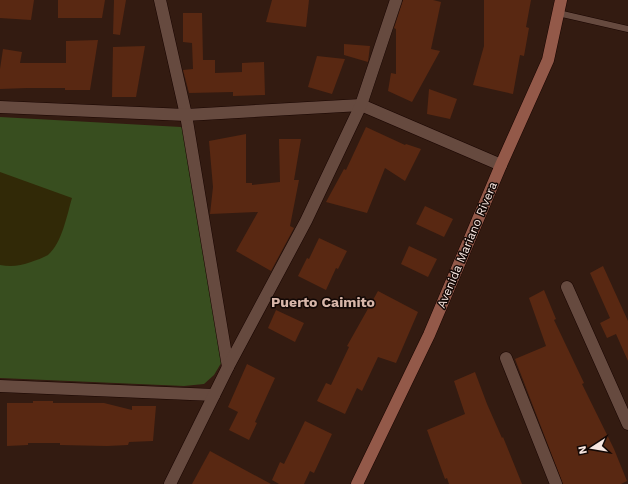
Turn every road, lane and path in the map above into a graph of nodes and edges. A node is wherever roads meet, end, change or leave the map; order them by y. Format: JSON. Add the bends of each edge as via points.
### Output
{"nodes":[{"id":1,"x":160,"y":0,"type":"edge"},
{"id":2,"x":396,"y":0,"type":"edge"},
{"id":3,"x":561,"y":0,"type":"edge"},
{"id":4,"x":558,"y":13,"type":"junction"},
{"id":5,"x":628,"y":29,"type":"edge"},
{"id":6,"x":361,"y":105,"type":"junction"},
{"id":7,"x":0,"y":107,"type":"edge"},
{"id":8,"x":186,"y":115,"type":"junction"},
{"id":9,"x":501,"y":165,"type":"junction"},
{"id":10,"x":568,"y":287,"type":"dead end"},
{"id":11,"x":506,"y":358,"type":"dead end"},
{"id":12,"x":228,"y":367,"type":"junction"},
{"id":13,"x":0,"y":386,"type":"edge"},
{"id":14,"x":214,"y":395,"type":"junction"},
{"id":15,"x":628,"y":424,"type":"edge"},
{"id":16,"x":170,"y":484,"type":"edge"},
{"id":17,"x":357,"y":484,"type":"edge"},
{"id":18,"x":556,"y":484,"type":"edge"}],
"edges":[{"from":1,"to":8,"type":"street"},
{"from":2,"to":6,"type":"street"},
{"from":3,"to":4,"type":"main road","name":"Avenida Mariano Rivera"},
{"from":4,"to":5,"type":"lane"},
{"from":4,"to":9,"type":"main road","name":"Avenida Mariano Rivera","via":[[548,60]]},
{"from":6,"to":8,"type":"street"},
{"from":6,"to":9,"type":"street"},
{"from":6,"to":12,"type":"street","via":[[306,221]]},
{"from":7,"to":8,"type":"street"},
{"from":8,"to":12,"type":"street"},
{"from":9,"to":17,"type":"main road","name":"Avenida Mariano Rivera","via":[[429,335]]},
{"from":10,"to":15,"type":"street"},
{"from":11,"to":18,"type":"street"},
{"from":12,"to":14,"type":"street"},
{"from":13,"to":14,"type":"street"},
{"from":14,"to":16,"type":"street"}]}
